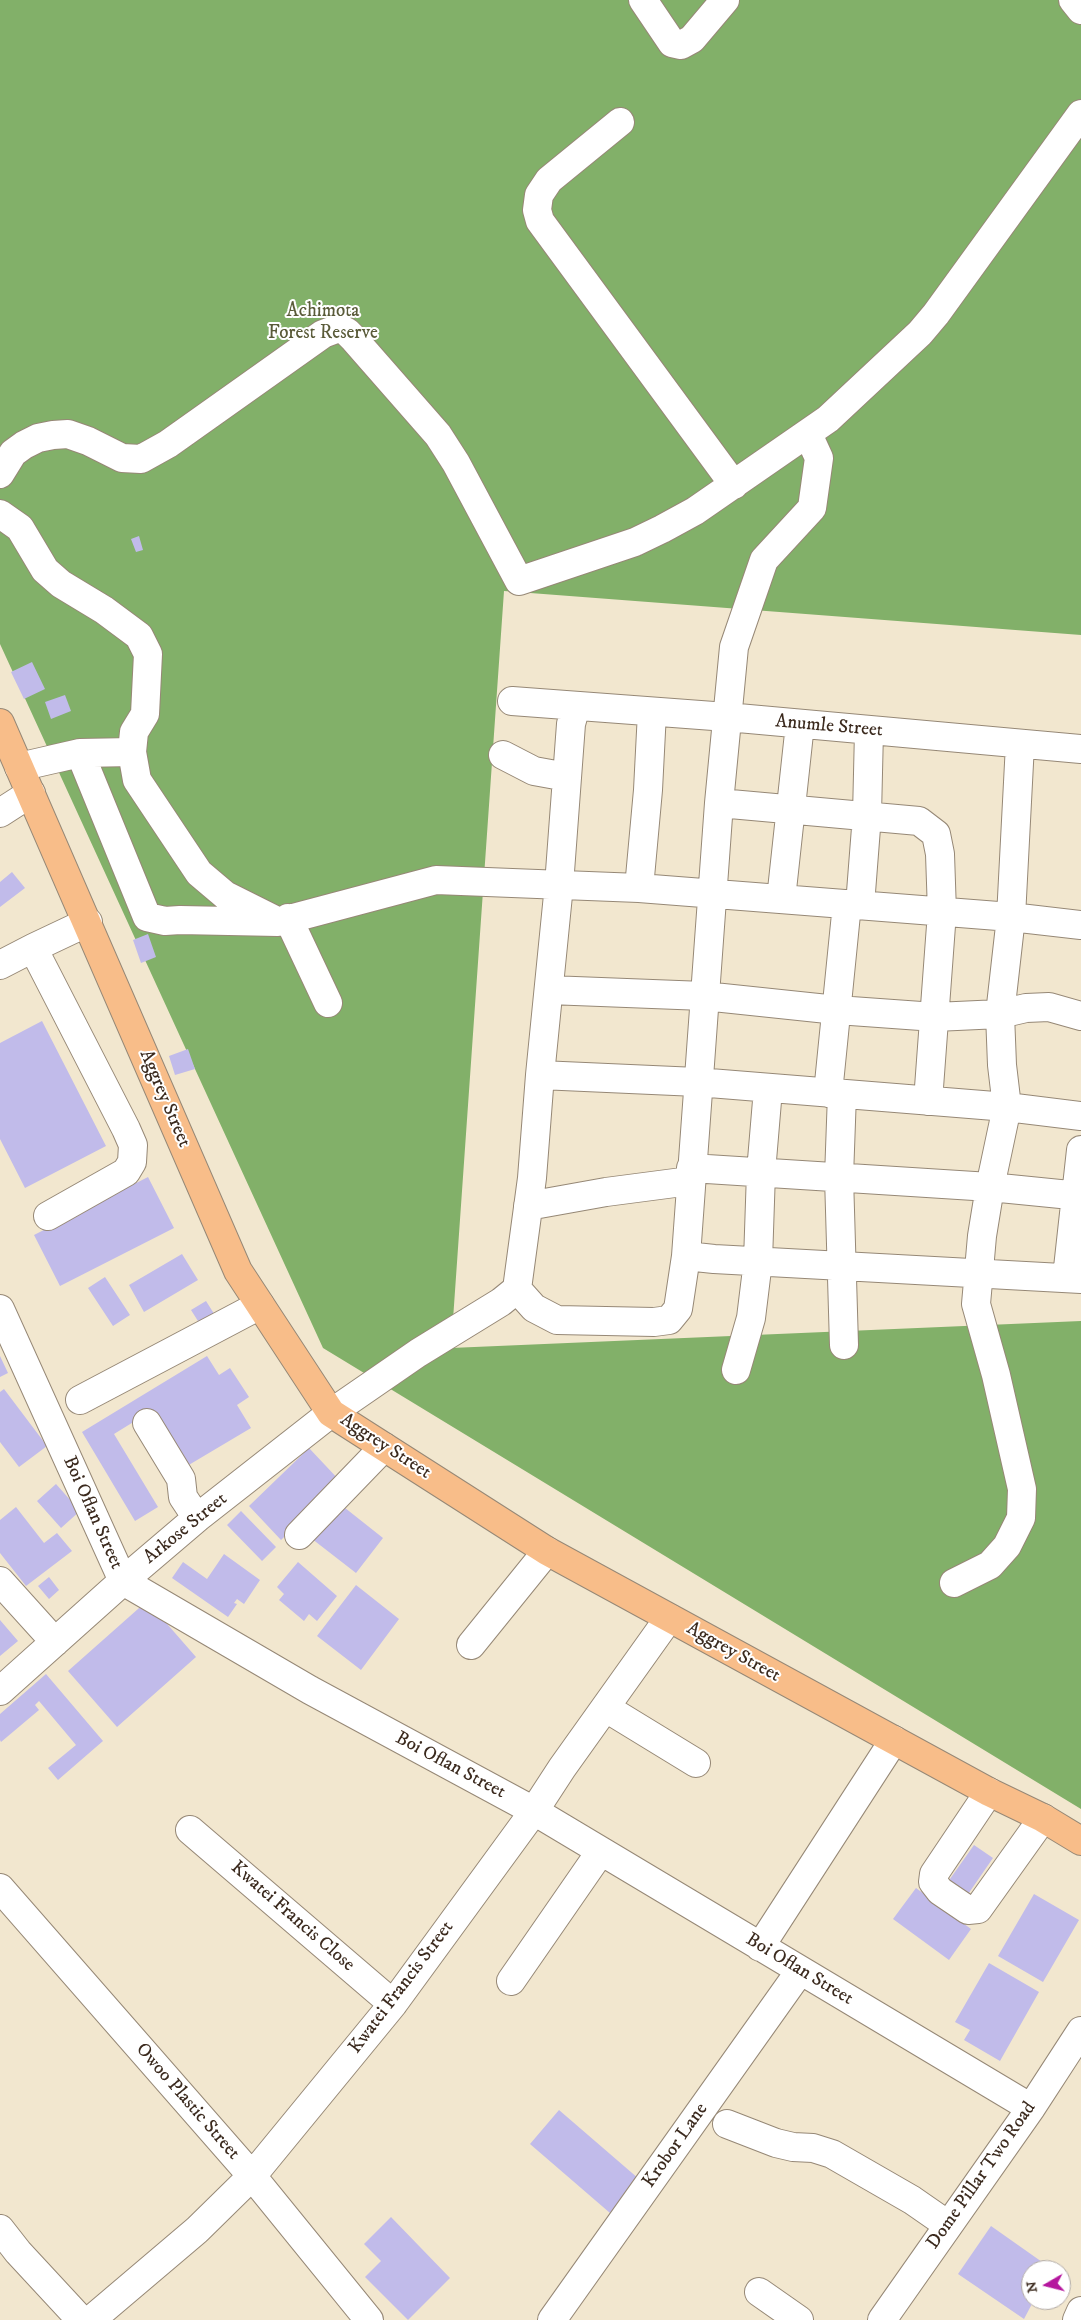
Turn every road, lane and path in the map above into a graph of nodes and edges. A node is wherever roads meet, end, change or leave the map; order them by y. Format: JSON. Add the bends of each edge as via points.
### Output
{"nodes":[{"id":1,"x":643,"y":0,"type":"edge"},
{"id":2,"x":725,"y":0,"type":"edge"},
{"id":3,"x":1073,"y":0,"type":"edge"},
{"id":4,"x":1081,"y":10,"type":"edge"},
{"id":5,"x":1081,"y":114,"type":"edge"},
{"id":6,"x":620,"y":122,"type":"dead end"},
{"id":7,"x":808,"y":434,"type":"junction"},
{"id":8,"x":0,"y":474,"type":"edge"},
{"id":9,"x":734,"y":485,"type":"junction"},
{"id":10,"x":0,"y":514,"type":"edge"},
{"id":11,"x":512,"y":701,"type":"dead end"},
{"id":12,"x":576,"y":706,"type":"junction"},
{"id":13,"x":652,"y":712,"type":"junction"},
{"id":14,"x":727,"y":717,"type":"junction"},
{"id":15,"x":0,"y":723,"type":"edge"},
{"id":16,"x":800,"y":724,"type":"junction"},
{"id":17,"x":869,"y":731,"type":"junction"},
{"id":18,"x":1020,"y":744,"type":"junction"},
{"id":19,"x":1081,"y":749,"type":"edge"},
{"id":20,"x":132,"y":752,"type":"junction"},
{"id":21,"x":80,"y":753,"type":"junction"},
{"id":22,"x":504,"y":755,"type":"dead end"},
{"id":23,"x":19,"y":767,"type":"junction"},
{"id":24,"x":567,"y":777,"type":"junction"},
{"id":25,"x":31,"y":793,"type":"junction"},
{"id":26,"x":719,"y":803,"type":"junction"},
{"id":27,"x":791,"y":810,"type":"junction"},
{"id":28,"x":0,"y":813,"type":"edge"},
{"id":29,"x":867,"y":815,"type":"junction"},
{"id":30,"x":559,"y":886,"type":"junction"},
{"id":31,"x":639,"y":888,"type":"junction"},
{"id":32,"x":713,"y":893,"type":"junction"},
{"id":33,"x":781,"y":898,"type":"junction"},
{"id":34,"x":853,"y":905,"type":"junction"},
{"id":35,"x":942,"y":912,"type":"junction"},
{"id":36,"x":1011,"y":917,"type":"junction"},
{"id":37,"x":283,"y":920,"type":"junction"},
{"id":38,"x":88,"y":922,"type":"junction"},
{"id":39,"x":1081,"y":925,"type":"edge"},
{"id":40,"x":33,"y":948,"type":"junction"},
{"id":41,"x":0,"y":964,"type":"edge"},
{"id":42,"x":549,"y":990,"type":"junction"},
{"id":43,"x":704,"y":996,"type":"junction"},
{"id":44,"x":328,"y":1003,"type":"dead end"},
{"id":45,"x":837,"y":1010,"type":"junction"},
{"id":46,"x":1000,"y":1014,"type":"junction"},
{"id":47,"x":1081,"y":1016,"type":"edge"},
{"id":48,"x":934,"y":1017,"type":"junction"},
{"id":49,"x":540,"y":1076,"type":"junction"},
{"id":50,"x":697,"y":1082,"type":"junction"},
{"id":51,"x":768,"y":1088,"type":"junction"},
{"id":52,"x":835,"y":1094,"type":"junction"},
{"id":53,"x":928,"y":1101,"type":"junction"},
{"id":54,"x":1007,"y":1107,"type":"junction"},
{"id":55,"x":1081,"y":1116,"type":"edge"},
{"id":56,"x":1081,"y":1150,"type":"edge"},
{"id":57,"x":762,"y":1172,"type":"junction"},
{"id":58,"x":690,"y":1175,"type":"junction"},
{"id":59,"x":839,"y":1177,"type":"junction"},
{"id":60,"x":990,"y":1187,"type":"junction"},
{"id":61,"x":1079,"y":1195,"type":"edge"},
{"id":62,"x":528,"y":1206,"type":"junction"},
{"id":63,"x":48,"y":1216,"type":"dead end"},
{"id":64,"x":686,"y":1256,"type":"junction"},
{"id":65,"x":758,"y":1261,"type":"junction"},
{"id":66,"x":841,"y":1264,"type":"junction"},
{"id":67,"x":980,"y":1273,"type":"junction"},
{"id":68,"x":1074,"y":1278,"type":"edge"},
{"id":69,"x":517,"y":1289,"type":"junction"},
{"id":70,"x":260,"y":1305,"type":"junction"},
{"id":71,"x":0,"y":1309,"type":"edge"},
{"id":72,"x":844,"y":1345,"type":"dead end"},
{"id":73,"x":736,"y":1370,"type":"dead end"},
{"id":74,"x":80,"y":1400,"type":"dead end"},
{"id":75,"x":331,"y":1413,"type":"junction"},
{"id":76,"x":146,"y":1422,"type":"dead end"},
{"id":77,"x":384,"y":1447,"type":"junction"},
{"id":78,"x":207,"y":1511,"type":"junction"},
{"id":79,"x":299,"y":1535,"type":"dead end"},
{"id":80,"x":547,"y":1551,"type":"junction"},
{"id":81,"x":0,"y":1581,"type":"edge"},
{"id":82,"x":123,"y":1581,"type":"junction"},
{"id":83,"x":954,"y":1583,"type":"dead end"},
{"id":84,"x":669,"y":1618,"type":"junction"},
{"id":85,"x":55,"y":1642,"type":"junction"},
{"id":86,"x":471,"y":1645,"type":"dead end"},
{"id":87,"x":0,"y":1691,"type":"edge"},
{"id":88,"x":606,"y":1708,"type":"junction"},
{"id":89,"x":894,"y":1740,"type":"junction"},
{"id":90,"x":696,"y":1763,"type":"dead end"},
{"id":91,"x":989,"y":1792,"type":"junction"},
{"id":92,"x":534,"y":1811,"type":"junction"},
{"id":93,"x":1043,"y":1818,"type":"junction"},
{"id":94,"x":190,"y":1830,"type":"dead end"},
{"id":95,"x":1081,"y":1842,"type":"edge"},
{"id":96,"x":601,"y":1851,"type":"junction"},
{"id":97,"x":0,"y":1888,"type":"edge"},
{"id":98,"x":760,"y":1947,"type":"junction"},
{"id":99,"x":800,"y":1971,"type":"junction"},
{"id":100,"x":511,"y":1981,"type":"dead end"},
{"id":101,"x":393,"y":2004,"type":"junction"},
{"id":102,"x":1081,"y":2030,"type":"edge"},
{"id":103,"x":1031,"y":2108,"type":"junction"},
{"id":104,"x":727,"y":2124,"type":"dead end"},
{"id":105,"x":252,"y":2176,"type":"junction"},
{"id":106,"x":948,"y":2225,"type":"junction"},
{"id":107,"x":0,"y":2229,"type":"edge"},
{"id":108,"x":759,"y":2292,"type":"dead end"},
{"id":109,"x":1081,"y":2311,"type":"edge"},
{"id":110,"x":81,"y":2320,"type":"edge"},
{"id":111,"x":92,"y":2320,"type":"edge"},
{"id":112,"x":369,"y":2320,"type":"edge"},
{"id":113,"x":552,"y":2320,"type":"edge"},
{"id":114,"x":798,"y":2320,"type":"edge"},
{"id":115,"x":882,"y":2320,"type":"edge"},
{"id":116,"x":1077,"y":2320,"type":"edge"}],
"edges":[{"from":1,"to":2,"type":"street","via":[[672,43],[680,45],[692,39]]},
{"from":3,"to":4,"type":"street"},
{"from":5,"to":7,"type":"street","via":[[920,333]]},
{"from":6,"to":9,"type":"street","via":[[549,180],[539,196],[536,210],[540,221]]},
{"from":7,"to":9,"type":"street"},
{"from":7,"to":14,"type":"street","via":[[819,458],[812,508],[764,560],[734,647]]},
{"from":8,"to":9,"type":"street","via":[[13,453],[38,438],[53,435],[68,434],[122,458],[141,459],[168,444],[323,334],[339,328],[353,338],[438,435],[519,581],[635,542],[695,511]]},
{"from":10,"to":20,"type":"street","via":[[20,528],[45,570],[139,636],[148,654],[145,714],[134,732]]},
{"from":11,"to":12,"type":"street","name":"Anumle Street"},
{"from":12,"to":13,"type":"street","name":"Anumle Street"},
{"from":12,"to":24,"type":"street","via":[[571,724]]},
{"from":13,"to":14,"type":"street","name":"Anumle Street"},
{"from":13,"to":31,"type":"street"},
{"from":14,"to":16,"type":"street","name":"Anumle Street"},
{"from":14,"to":26,"type":"street"},
{"from":15,"to":23,"type":"main road","name":"Aggrey Street"},
{"from":16,"to":17,"type":"street","name":"Anumle Street"},
{"from":16,"to":27,"type":"street"},
{"from":17,"to":18,"type":"street","name":"Anumle Street"},
{"from":17,"to":29,"type":"street"},
{"from":18,"to":19,"type":"street","name":"Anumle Street"},
{"from":18,"to":36,"type":"street"},
{"from":20,"to":21,"type":"street"},
{"from":20,"to":37,"type":"street","via":[[137,780],[199,873],[225,895]]},
{"from":21,"to":23,"type":"street"},
{"from":21,"to":37,"type":"street","via":[[147,917],[165,922]]},
{"from":22,"to":24,"type":"street","via":[[534,771]]},
{"from":23,"to":25,"type":"main road","name":"Aggrey Street"},
{"from":24,"to":30,"type":"street"},
{"from":25,"to":28,"type":"street"},
{"from":25,"to":38,"type":"main road","name":"Aggrey Street"},
{"from":26,"to":27,"type":"street"},
{"from":26,"to":32,"type":"street"},
{"from":27,"to":29,"type":"street"},
{"from":27,"to":33,"type":"street"},
{"from":29,"to":34,"type":"street"},
{"from":29,"to":35,"type":"street","via":[[919,821],[936,834]]},
{"from":30,"to":31,"type":"street"},
{"from":30,"to":37,"type":"street","via":[[436,880]]},
{"from":30,"to":42,"type":"street"},
{"from":31,"to":32,"type":"street"},
{"from":32,"to":33,"type":"street"},
{"from":32,"to":43,"type":"street"},
{"from":33,"to":34,"type":"street"},
{"from":34,"to":35,"type":"street"},
{"from":34,"to":45,"type":"street"},
{"from":35,"to":36,"type":"street"},
{"from":35,"to":48,"type":"street"},
{"from":36,"to":39,"type":"street"},
{"from":36,"to":46,"type":"street"},
{"from":37,"to":44,"type":"street"},
{"from":38,"to":40,"type":"street"},
{"from":38,"to":70,"type":"main road","name":"Aggrey Street","via":[[238,1271]]},
{"from":40,"to":41,"type":"street"},
{"from":40,"to":63,"type":"street","via":[[133,1145],[132,1162],[126,1172]]},
{"from":42,"to":43,"type":"street"},
{"from":42,"to":49,"type":"street"},
{"from":43,"to":45,"type":"street"},
{"from":43,"to":50,"type":"street"},
{"from":45,"to":48,"type":"street"},
{"from":45,"to":52,"type":"street"},
{"from":46,"to":47,"type":"street","via":[[1049,1007]]},
{"from":46,"to":48,"type":"street"},
{"from":46,"to":54,"type":"street"},
{"from":48,"to":53,"type":"street"},
{"from":49,"to":50,"type":"street"},
{"from":49,"to":62,"type":"street"},
{"from":50,"to":51,"type":"street"},
{"from":50,"to":58,"type":"street"},
{"from":51,"to":52,"type":"street"},
{"from":51,"to":57,"type":"street"},
{"from":52,"to":53,"type":"street"},
{"from":52,"to":59,"type":"street"},
{"from":53,"to":54,"type":"street"},
{"from":54,"to":55,"type":"street"},
{"from":54,"to":60,"type":"street"},
{"from":56,"to":61,"type":"street"},
{"from":57,"to":58,"type":"street"},
{"from":57,"to":59,"type":"street"},
{"from":57,"to":65,"type":"street"},
{"from":58,"to":62,"type":"street"},
{"from":58,"to":64,"type":"street"},
{"from":59,"to":60,"type":"street"},
{"from":59,"to":66,"type":"street"},
{"from":60,"to":61,"type":"street"},
{"from":60,"to":67,"type":"street"},
{"from":61,"to":68,"type":"street"},
{"from":62,"to":69,"type":"street"},
{"from":64,"to":65,"type":"street"},
{"from":64,"to":69,"type":"street","via":[[678,1309],[670,1320],[558,1320],[534,1308]]},
{"from":65,"to":66,"type":"street"},
{"from":65,"to":73,"type":"street","via":[[752,1318]]},
{"from":66,"to":67,"type":"street"},
{"from":66,"to":72,"type":"street"},
{"from":67,"to":68,"type":"street"},
{"from":67,"to":83,"type":"street","via":[[976,1304],[1022,1489],[1021,1518],[1007,1546],[990,1565]]},
{"from":69,"to":75,"type":"street","name":"Arkose Street"},
{"from":70,"to":74,"type":"street"},
{"from":70,"to":75,"type":"main road","name":"Aggrey Street"},
{"from":71,"to":82,"type":"street","name":"Boi Oflan Street"},
{"from":75,"to":77,"type":"main road","name":"Aggrey Street"},
{"from":75,"to":78,"type":"street","name":"Arkose Street"},
{"from":76,"to":78,"type":"street","via":[[181,1479],[198,1484]]},
{"from":77,"to":79,"type":"street"},
{"from":77,"to":80,"type":"main road","name":"Aggrey Street"},
{"from":78,"to":82,"type":"street","name":"Arkose Street"},
{"from":80,"to":84,"type":"main road","name":"Aggrey Street"},
{"from":80,"to":86,"type":"street"},
{"from":81,"to":85,"type":"street"},
{"from":82,"to":85,"type":"street","name":"Arkose Street"},
{"from":82,"to":92,"type":"street","name":"Boi Oflan Street","via":[[310,1690]]},
{"from":84,"to":88,"type":"street","name":"Kwatei Francis Street"},
{"from":84,"to":89,"type":"main road","name":"Aggrey Street"},
{"from":85,"to":87,"type":"street","name":"Arkose Street"},
{"from":88,"to":90,"type":"street"},
{"from":88,"to":92,"type":"street","name":"Kwatei Francis Street"},
{"from":89,"to":91,"type":"main road","name":"Aggrey Street"},
{"from":89,"to":98,"type":"street"},
{"from":91,"to":93,"type":"main road","name":"Aggrey Street"},
{"from":91,"to":93,"type":"street","via":[[934,1874],[934,1882],[940,1891],[968,1910],[978,1909]]},
{"from":92,"to":96,"type":"street","name":"Boi Oflan Street"},
{"from":92,"to":101,"type":"street","name":"Kwatei Francis Street"},
{"from":93,"to":95,"type":"main road","name":"Aggrey Street"},
{"from":94,"to":101,"type":"street","name":"Kwatei Francis Close"},
{"from":96,"to":98,"type":"street","name":"Boi Oflan Street"},
{"from":96,"to":100,"type":"street"},
{"from":97,"to":105,"type":"street","name":"Owoo Plastic Street"},
{"from":98,"to":99,"type":"street","name":"Boi Oflan Street"},
{"from":99,"to":103,"type":"street","name":"Boi Oflan Street"},
{"from":99,"to":113,"type":"street","name":"Krobor Lane"},
{"from":101,"to":105,"type":"street","name":"Kwatei Francis Street"},
{"from":102,"to":103,"type":"street","name":"Dome Pillar Two Road"},
{"from":103,"to":106,"type":"street","name":"Dome Pillar Two Road"},
{"from":104,"to":106,"type":"street","via":[[776,2143],[832,2154],[912,2200]]},
{"from":105,"to":111,"type":"street","name":"Kwatei Francis Street","via":[[197,2230]]},
{"from":105,"to":112,"type":"street","name":"Owoo Plastic Street"},
{"from":106,"to":115,"type":"street","name":"Dome Pillar Two Road"},
{"from":107,"to":110,"type":"street"},
{"from":108,"to":114,"type":"street"},
{"from":109,"to":116,"type":"street"}]}
